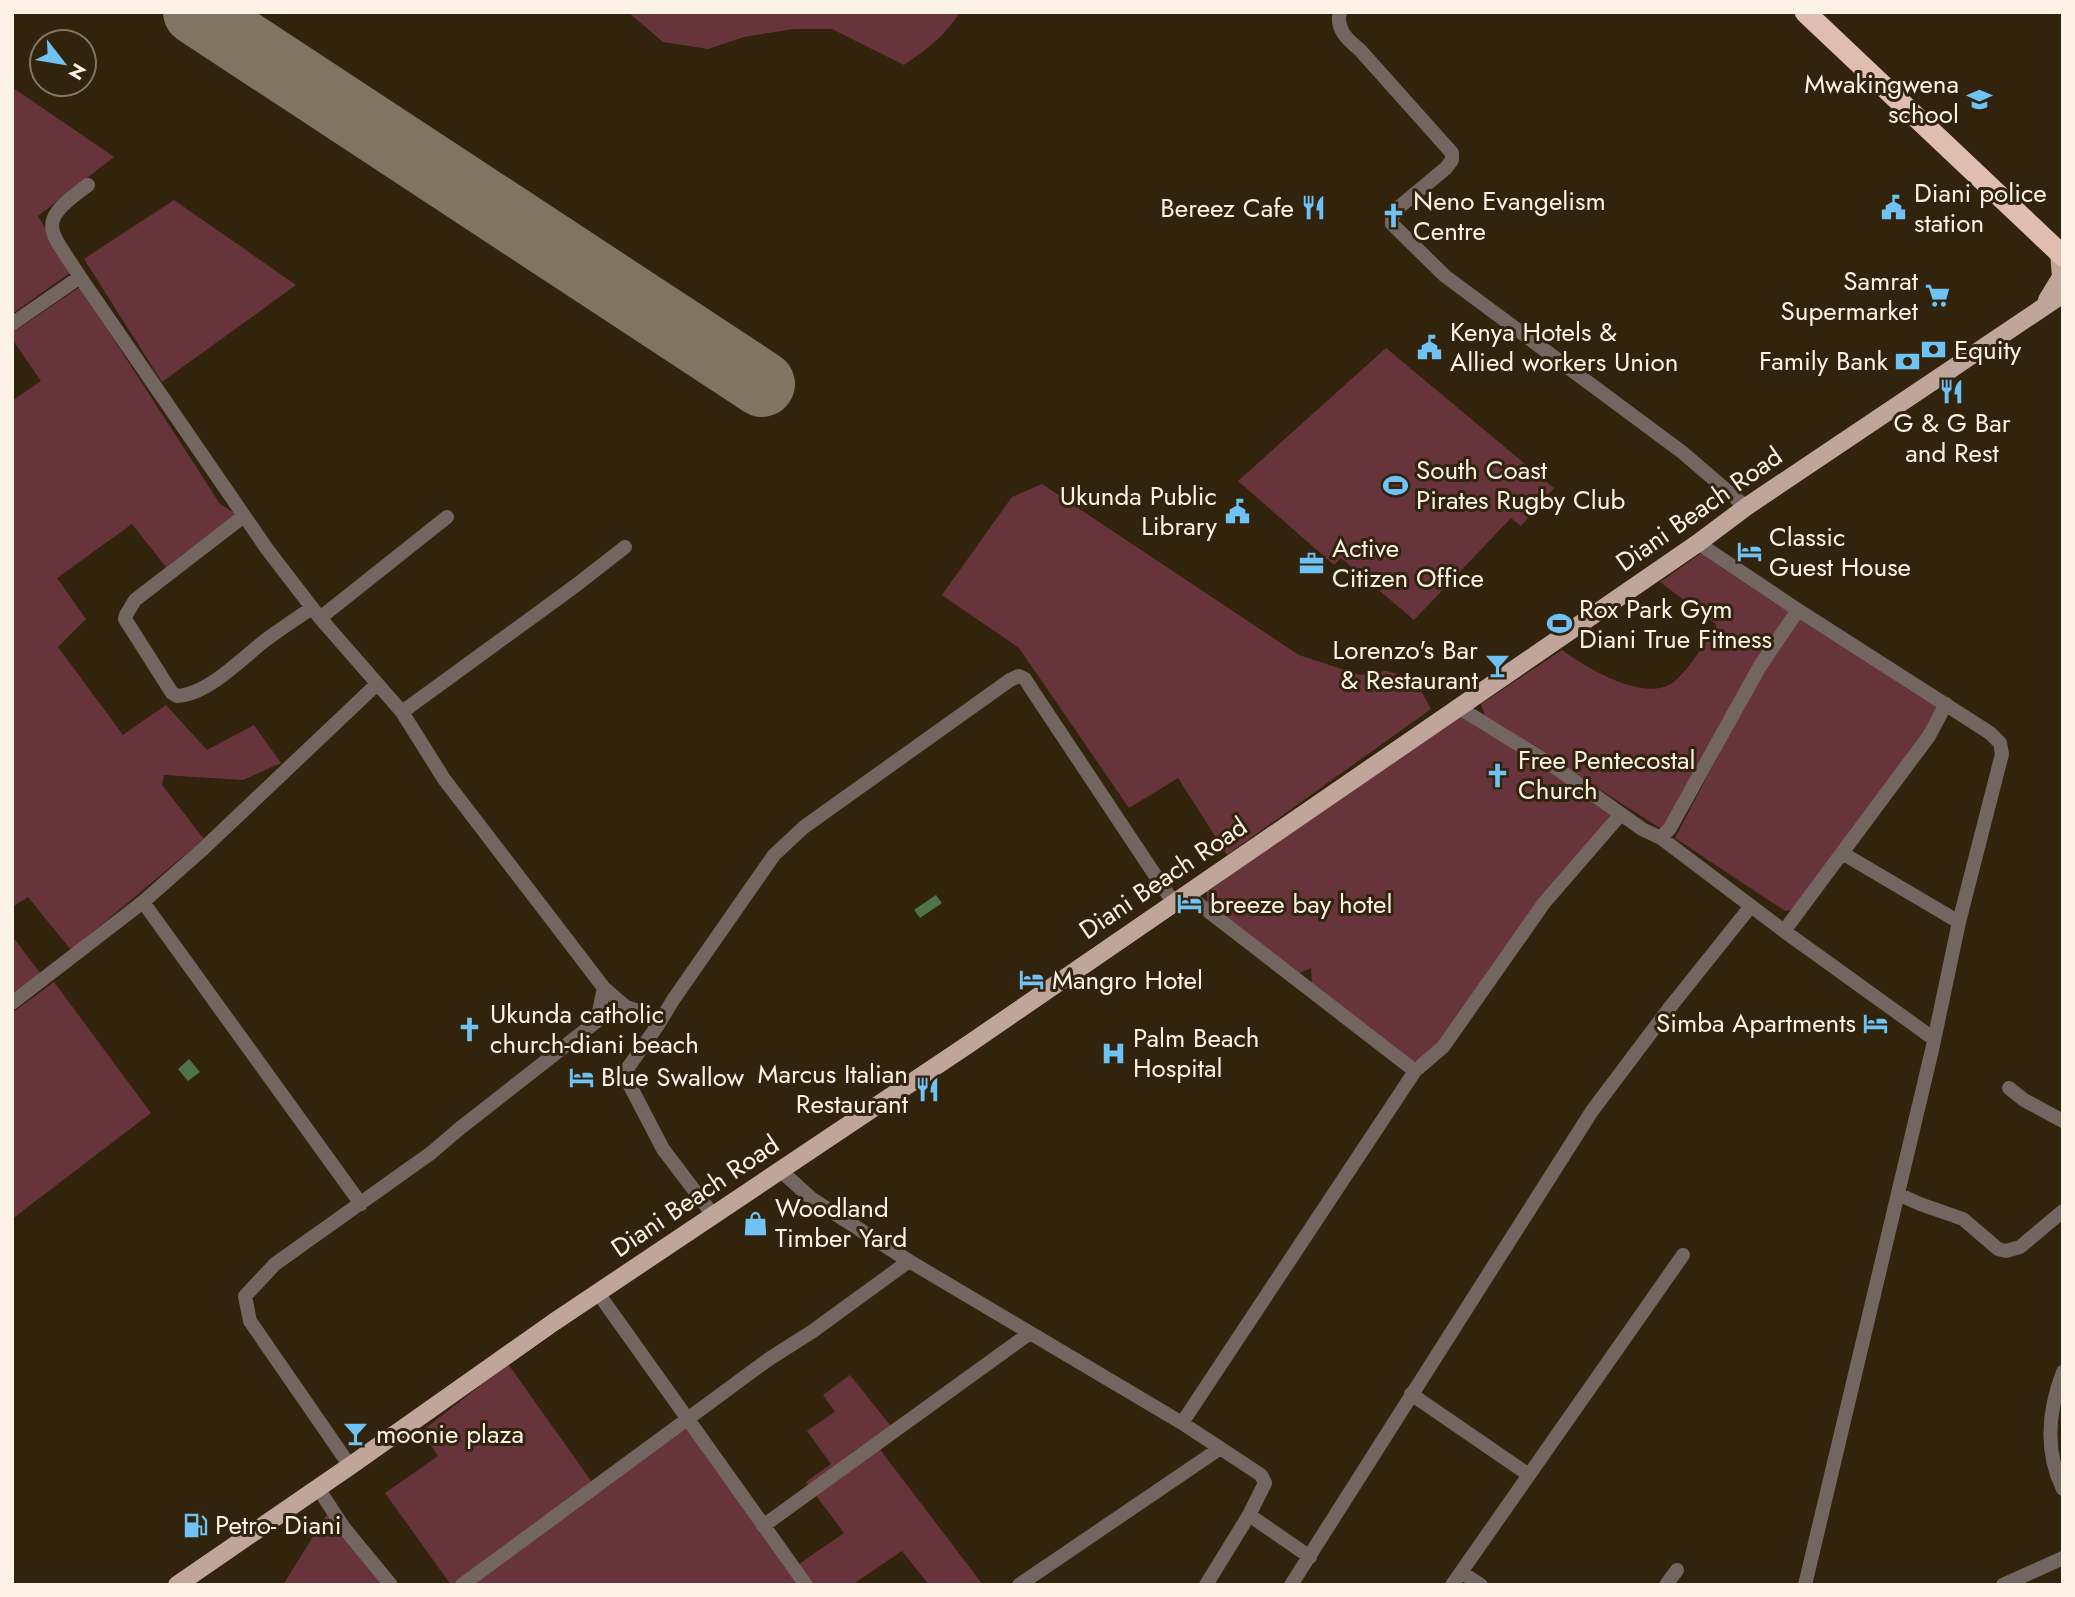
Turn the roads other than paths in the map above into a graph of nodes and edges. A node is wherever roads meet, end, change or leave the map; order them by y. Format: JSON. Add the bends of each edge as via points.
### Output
{"nodes":[{"id":1,"x":1340,"y":12,"type":"edge"},
{"id":2,"x":1805,"y":12,"type":"edge"},
{"id":3,"x":88,"y":185,"type":"dead end"},
{"id":4,"x":2061,"y":254,"type":"edge"},
{"id":5,"x":80,"y":277,"type":"junction"},
{"id":6,"x":2063,"y":294,"type":"edge"},
{"id":7,"x":2063,"y":299,"type":"edge"},
{"id":8,"x":2040,"y":308,"type":"junction"},
{"id":9,"x":12,"y":324,"type":"edge"},
{"id":10,"x":1746,"y":507,"type":"junction"},
{"id":11,"x":244,"y":516,"type":"junction"},
{"id":12,"x":447,"y":517,"type":"dead end"},
{"id":13,"x":1698,"y":542,"type":"junction"},
{"id":14,"x":625,"y":547,"type":"dead end"},
{"id":15,"x":1798,"y":610,"type":"junction"},
{"id":16,"x":316,"y":613,"type":"junction"},
{"id":17,"x":377,"y":684,"type":"junction"},
{"id":18,"x":1946,"y":704,"type":"junction"},
{"id":19,"x":1458,"y":707,"type":"junction"},
{"id":20,"x":402,"y":712,"type":"junction"},
{"id":21,"x":1621,"y":814,"type":"junction"},
{"id":22,"x":1661,"y":838,"type":"junction"},
{"id":23,"x":1842,"y":853,"type":"junction"},
{"id":24,"x":1180,"y":898,"type":"junction"},
{"id":25,"x":143,"y":902,"type":"junction"},
{"id":26,"x":1751,"y":906,"type":"junction"},
{"id":27,"x":1959,"y":922,"type":"junction"},
{"id":28,"x":1784,"y":931,"type":"junction"},
{"id":29,"x":604,"y":988,"type":"junction"},
{"id":30,"x":12,"y":1003,"type":"edge"},
{"id":31,"x":626,"y":1007,"type":"junction"},
{"id":32,"x":597,"y":1021,"type":"junction"},
{"id":33,"x":658,"y":1025,"type":"junction"},
{"id":34,"x":1934,"y":1039,"type":"junction"},
{"id":35,"x":1415,"y":1071,"type":"junction"},
{"id":36,"x":2009,"y":1088,"type":"dead end"},
{"id":37,"x":2063,"y":1121,"type":"edge"},
{"id":38,"x":780,"y":1171,"type":"junction"},
{"id":39,"x":1898,"y":1194,"type":"junction"},
{"id":40,"x":361,"y":1204,"type":"junction"},
{"id":41,"x":2063,"y":1211,"type":"edge"},
{"id":42,"x":713,"y":1215,"type":"junction"},
{"id":43,"x":1682,"y":1255,"type":"dead end"},
{"id":44,"x":909,"y":1261,"type":"junction"},
{"id":45,"x":598,"y":1293,"type":"junction"},
{"id":46,"x":1030,"y":1333,"type":"junction"},
{"id":47,"x":2063,"y":1372,"type":"edge"},
{"id":48,"x":1411,"y":1394,"type":"junction"},
{"id":49,"x":688,"y":1420,"type":"junction"},
{"id":50,"x":1182,"y":1423,"type":"junction"},
{"id":51,"x":1219,"y":1449,"type":"junction"},
{"id":52,"x":350,"y":1466,"type":"junction"},
{"id":53,"x":1529,"y":1475,"type":"junction"},
{"id":54,"x":318,"y":1488,"type":"junction"},
{"id":55,"x":2063,"y":1489,"type":"edge"},
{"id":56,"x":1250,"y":1514,"type":"junction"},
{"id":57,"x":763,"y":1526,"type":"junction"},
{"id":58,"x":1310,"y":1557,"type":"junction"},
{"id":59,"x":2061,"y":1560,"type":"edge"},
{"id":60,"x":1677,"y":1570,"type":"dead end"},
{"id":61,"x":1461,"y":1572,"type":"junction"},
{"id":62,"x":177,"y":1585,"type":"edge"},
{"id":63,"x":391,"y":1585,"type":"edge"},
{"id":64,"x":462,"y":1585,"type":"edge"},
{"id":65,"x":806,"y":1585,"type":"edge"},
{"id":66,"x":1019,"y":1585,"type":"edge"},
{"id":67,"x":1206,"y":1585,"type":"edge"},
{"id":68,"x":1291,"y":1585,"type":"edge"},
{"id":69,"x":1452,"y":1585,"type":"edge"},
{"id":70,"x":1481,"y":1585,"type":"edge"},
{"id":71,"x":1666,"y":1585,"type":"edge"},
{"id":72,"x":1805,"y":1585,"type":"edge"},
{"id":73,"x":2003,"y":1585,"type":"edge"}],
"edges":[{"from":1,"to":10,"type":"street","via":[[1340,28],[1348,40],[1453,157],[1395,212],[1392,224],[1445,276],[1682,452]]},
{"from":2,"to":4,"type":"highway"},
{"from":3,"to":5,"type":"street","via":[[63,203],[51,220],[52,232]]},
{"from":4,"to":8,"type":"main road","via":[[2061,277]]},
{"from":5,"to":9,"type":"street"},
{"from":5,"to":11,"type":"street"},
{"from":6,"to":8,"type":"main road"},
{"from":7,"to":8,"type":"main road"},
{"from":8,"to":10,"type":"main road","name":"Diani Beach Road"},
{"from":10,"to":13,"type":"main road","name":"Diani Beach Road"},
{"from":11,"to":16,"type":"street"},
{"from":11,"to":16,"type":"street","via":[[135,600],[126,614],[125,620],[172,693],[190,694],[266,640]]},
{"from":12,"to":16,"type":"street"},
{"from":13,"to":15,"type":"street"},
{"from":13,"to":19,"type":"main road","name":"Diani Beach Road"},
{"from":14,"to":20,"type":"street"},
{"from":15,"to":18,"type":"street"},
{"from":15,"to":22,"type":"street","via":[[1760,666],[1671,828]]},
{"from":16,"to":17,"type":"street"},
{"from":17,"to":20,"type":"street"},
{"from":17,"to":25,"type":"street"},
{"from":18,"to":23,"type":"street","via":[[1929,736]]},
{"from":18,"to":27,"type":"street","via":[[1995,737],[2002,754]]},
{"from":19,"to":21,"type":"street"},
{"from":19,"to":24,"type":"main road","name":"Diani Beach Road"},
{"from":20,"to":29,"type":"street","via":[[444,779]]},
{"from":21,"to":22,"type":"street"},
{"from":21,"to":35,"type":"street","via":[[1544,903],[1443,1047]]},
{"from":22,"to":26,"type":"street"},
{"from":23,"to":27,"type":"street"},
{"from":23,"to":28,"type":"street"},
{"from":24,"to":33,"type":"street","via":[[1019,676],[804,827],[774,855]]},
{"from":24,"to":35,"type":"street"},
{"from":24,"to":38,"type":"main road","name":"Diani Beach Road"},
{"from":25,"to":30,"type":"street"},
{"from":25,"to":40,"type":"street"},
{"from":26,"to":28,"type":"street"},
{"from":26,"to":48,"type":"street","via":[[1592,1111]]},
{"from":27,"to":34,"type":"street"},
{"from":28,"to":34,"type":"street"},
{"from":29,"to":31,"type":"street"},
{"from":29,"to":32,"type":"street"},
{"from":31,"to":32,"type":"street"},
{"from":31,"to":33,"type":"street"},
{"from":32,"to":40,"type":"street"},
{"from":33,"to":42,"type":"street","via":[[625,1078],[663,1149]]},
{"from":34,"to":39,"type":"street"},
{"from":35,"to":50,"type":"street"},
{"from":36,"to":37,"type":"street"},
{"from":38,"to":42,"type":"main road","name":"Diani Beach Road"},
{"from":38,"to":44,"type":"street","via":[[812,1199]]},
{"from":39,"to":41,"type":"street","via":[[1964,1219],[2006,1251],[2020,1247]]},
{"from":39,"to":72,"type":"street"},
{"from":40,"to":52,"type":"street","via":[[275,1264],[244,1300],[250,1321]]},
{"from":42,"to":45,"type":"main road","name":"Diani Beach Road"},
{"from":43,"to":53,"type":"street"},
{"from":44,"to":46,"type":"street"},
{"from":44,"to":49,"type":"street"},
{"from":45,"to":49,"type":"street"},
{"from":45,"to":52,"type":"main road","name":"Diani Beach Road"},
{"from":46,"to":50,"type":"street"},
{"from":46,"to":57,"type":"street"},
{"from":47,"to":55,"type":"street","via":[[2055,1393],[2050,1449]]},
{"from":48,"to":53,"type":"street"},
{"from":48,"to":58,"type":"street"},
{"from":49,"to":57,"type":"street"},
{"from":49,"to":64,"type":"street"},
{"from":50,"to":51,"type":"street"},
{"from":51,"to":56,"type":"street","via":[[1265,1480]]},
{"from":51,"to":66,"type":"street"},
{"from":52,"to":54,"type":"main road","name":"Diani Beach Road"},
{"from":53,"to":61,"type":"street"},
{"from":54,"to":62,"type":"main road","name":"Diani Beach Road"},
{"from":54,"to":63,"type":"street"},
{"from":56,"to":58,"type":"street"},
{"from":56,"to":67,"type":"street"},
{"from":57,"to":65,"type":"street"},
{"from":58,"to":68,"type":"street"},
{"from":59,"to":73,"type":"street"},
{"from":60,"to":71,"type":"street"},
{"from":61,"to":69,"type":"street"},
{"from":61,"to":70,"type":"street"}]}
